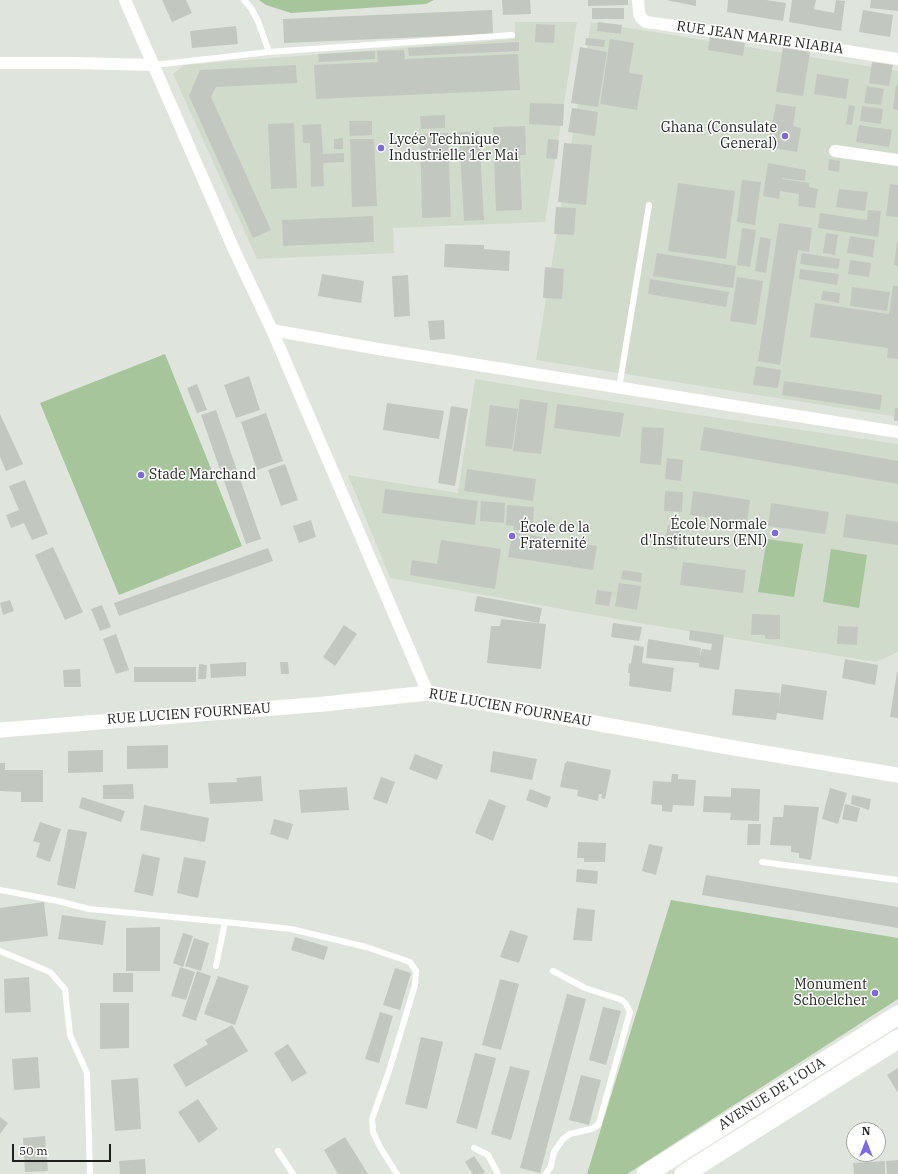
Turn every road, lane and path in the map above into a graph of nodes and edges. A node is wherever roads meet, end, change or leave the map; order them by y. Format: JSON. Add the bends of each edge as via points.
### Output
{"nodes":[{"id":1,"x":125,"y":0,"type":"edge"},
{"id":2,"x":244,"y":0,"type":"edge"},
{"id":3,"x":638,"y":0,"type":"edge"},
{"id":4,"x":512,"y":35,"type":"dead end"},
{"id":5,"x":269,"y":52,"type":"junction"},
{"id":6,"x":898,"y":59,"type":"edge"},
{"id":7,"x":0,"y":63,"type":"edge"},
{"id":8,"x":154,"y":65,"type":"junction"},
{"id":9,"x":835,"y":151,"type":"dead end"},
{"id":10,"x":898,"y":160,"type":"edge"},
{"id":11,"x":649,"y":205,"type":"dead end"},
{"id":12,"x":272,"y":330,"type":"junction"},
{"id":13,"x":619,"y":388,"type":"junction"},
{"id":14,"x":898,"y":432,"type":"edge"},
{"id":15,"x":428,"y":692,"type":"junction"},
{"id":16,"x":0,"y":730,"type":"edge"},
{"id":17,"x":898,"y":775,"type":"edge"},
{"id":18,"x":762,"y":862,"type":"dead end"},
{"id":19,"x":898,"y":880,"type":"edge"},
{"id":20,"x":0,"y":890,"type":"edge"},
{"id":21,"x":225,"y":922,"type":"junction"},
{"id":22,"x":0,"y":951,"type":"edge"},
{"id":23,"x":216,"y":966,"type":"dead end"},
{"id":24,"x":553,"y":971,"type":"dead end"},
{"id":25,"x":898,"y":1015,"type":"edge"},
{"id":26,"x":898,"y":1040,"type":"edge"},
{"id":27,"x":474,"y":1148,"type":"dead end"},
{"id":28,"x":278,"y":1151,"type":"dead end"},
{"id":29,"x":90,"y":1174,"type":"edge"},
{"id":30,"x":293,"y":1174,"type":"edge"},
{"id":31,"x":397,"y":1174,"type":"edge"},
{"id":32,"x":498,"y":1174,"type":"edge"},
{"id":33,"x":546,"y":1174,"type":"edge"},
{"id":34,"x":646,"y":1174,"type":"edge"},
{"id":35,"x":684,"y":1174,"type":"edge"}],
"edges":[{"from":1,"to":8,"type":"street"},
{"from":2,"to":5,"type":"lane","via":[[258,21]]},
{"from":3,"to":6,"type":"street","name":"RUE JEAN MARIE NIABIA","via":[[641,18],[646,22]]},
{"from":4,"to":5,"type":"lane"},
{"from":5,"to":8,"type":"lane"},
{"from":7,"to":8,"type":"street"},
{"from":8,"to":12,"type":"street","via":[[235,252]]},
{"from":9,"to":10,"type":"street"},
{"from":11,"to":13,"type":"lane"},
{"from":12,"to":13,"type":"street"},
{"from":12,"to":15,"type":"street"},
{"from":13,"to":14,"type":"street"},
{"from":15,"to":16,"type":"street","name":"RUE LUCIEN FOURNEAU","via":[[324,704]]},
{"from":15,"to":17,"type":"street","name":"RUE LUCIEN FOURNEAU"},
{"from":18,"to":19,"type":"lane"},
{"from":20,"to":21,"type":"lane","via":[[89,909]]},
{"from":21,"to":23,"type":"lane"},
{"from":21,"to":31,"type":"lane","via":[[291,929],[366,947],[410,962],[416,971],[415,985],[372,1119],[373,1132]]},
{"from":22,"to":29,"type":"lane","via":[[50,972],[65,989],[70,1035],[88,1073]]},
{"from":24,"to":33,"type":"lane","via":[[585,988],[622,1000],[630,1012],[599,1123],[563,1139],[554,1152]]},
{"from":25,"to":34,"type":"main road","name":"AVENUE DE L'OUA"},
{"from":26,"to":35,"type":"main road","name":"AVENUE DE L'OUA"},
{"from":27,"to":32,"type":"lane","via":[[488,1155]]},
{"from":28,"to":30,"type":"lane"}]}
